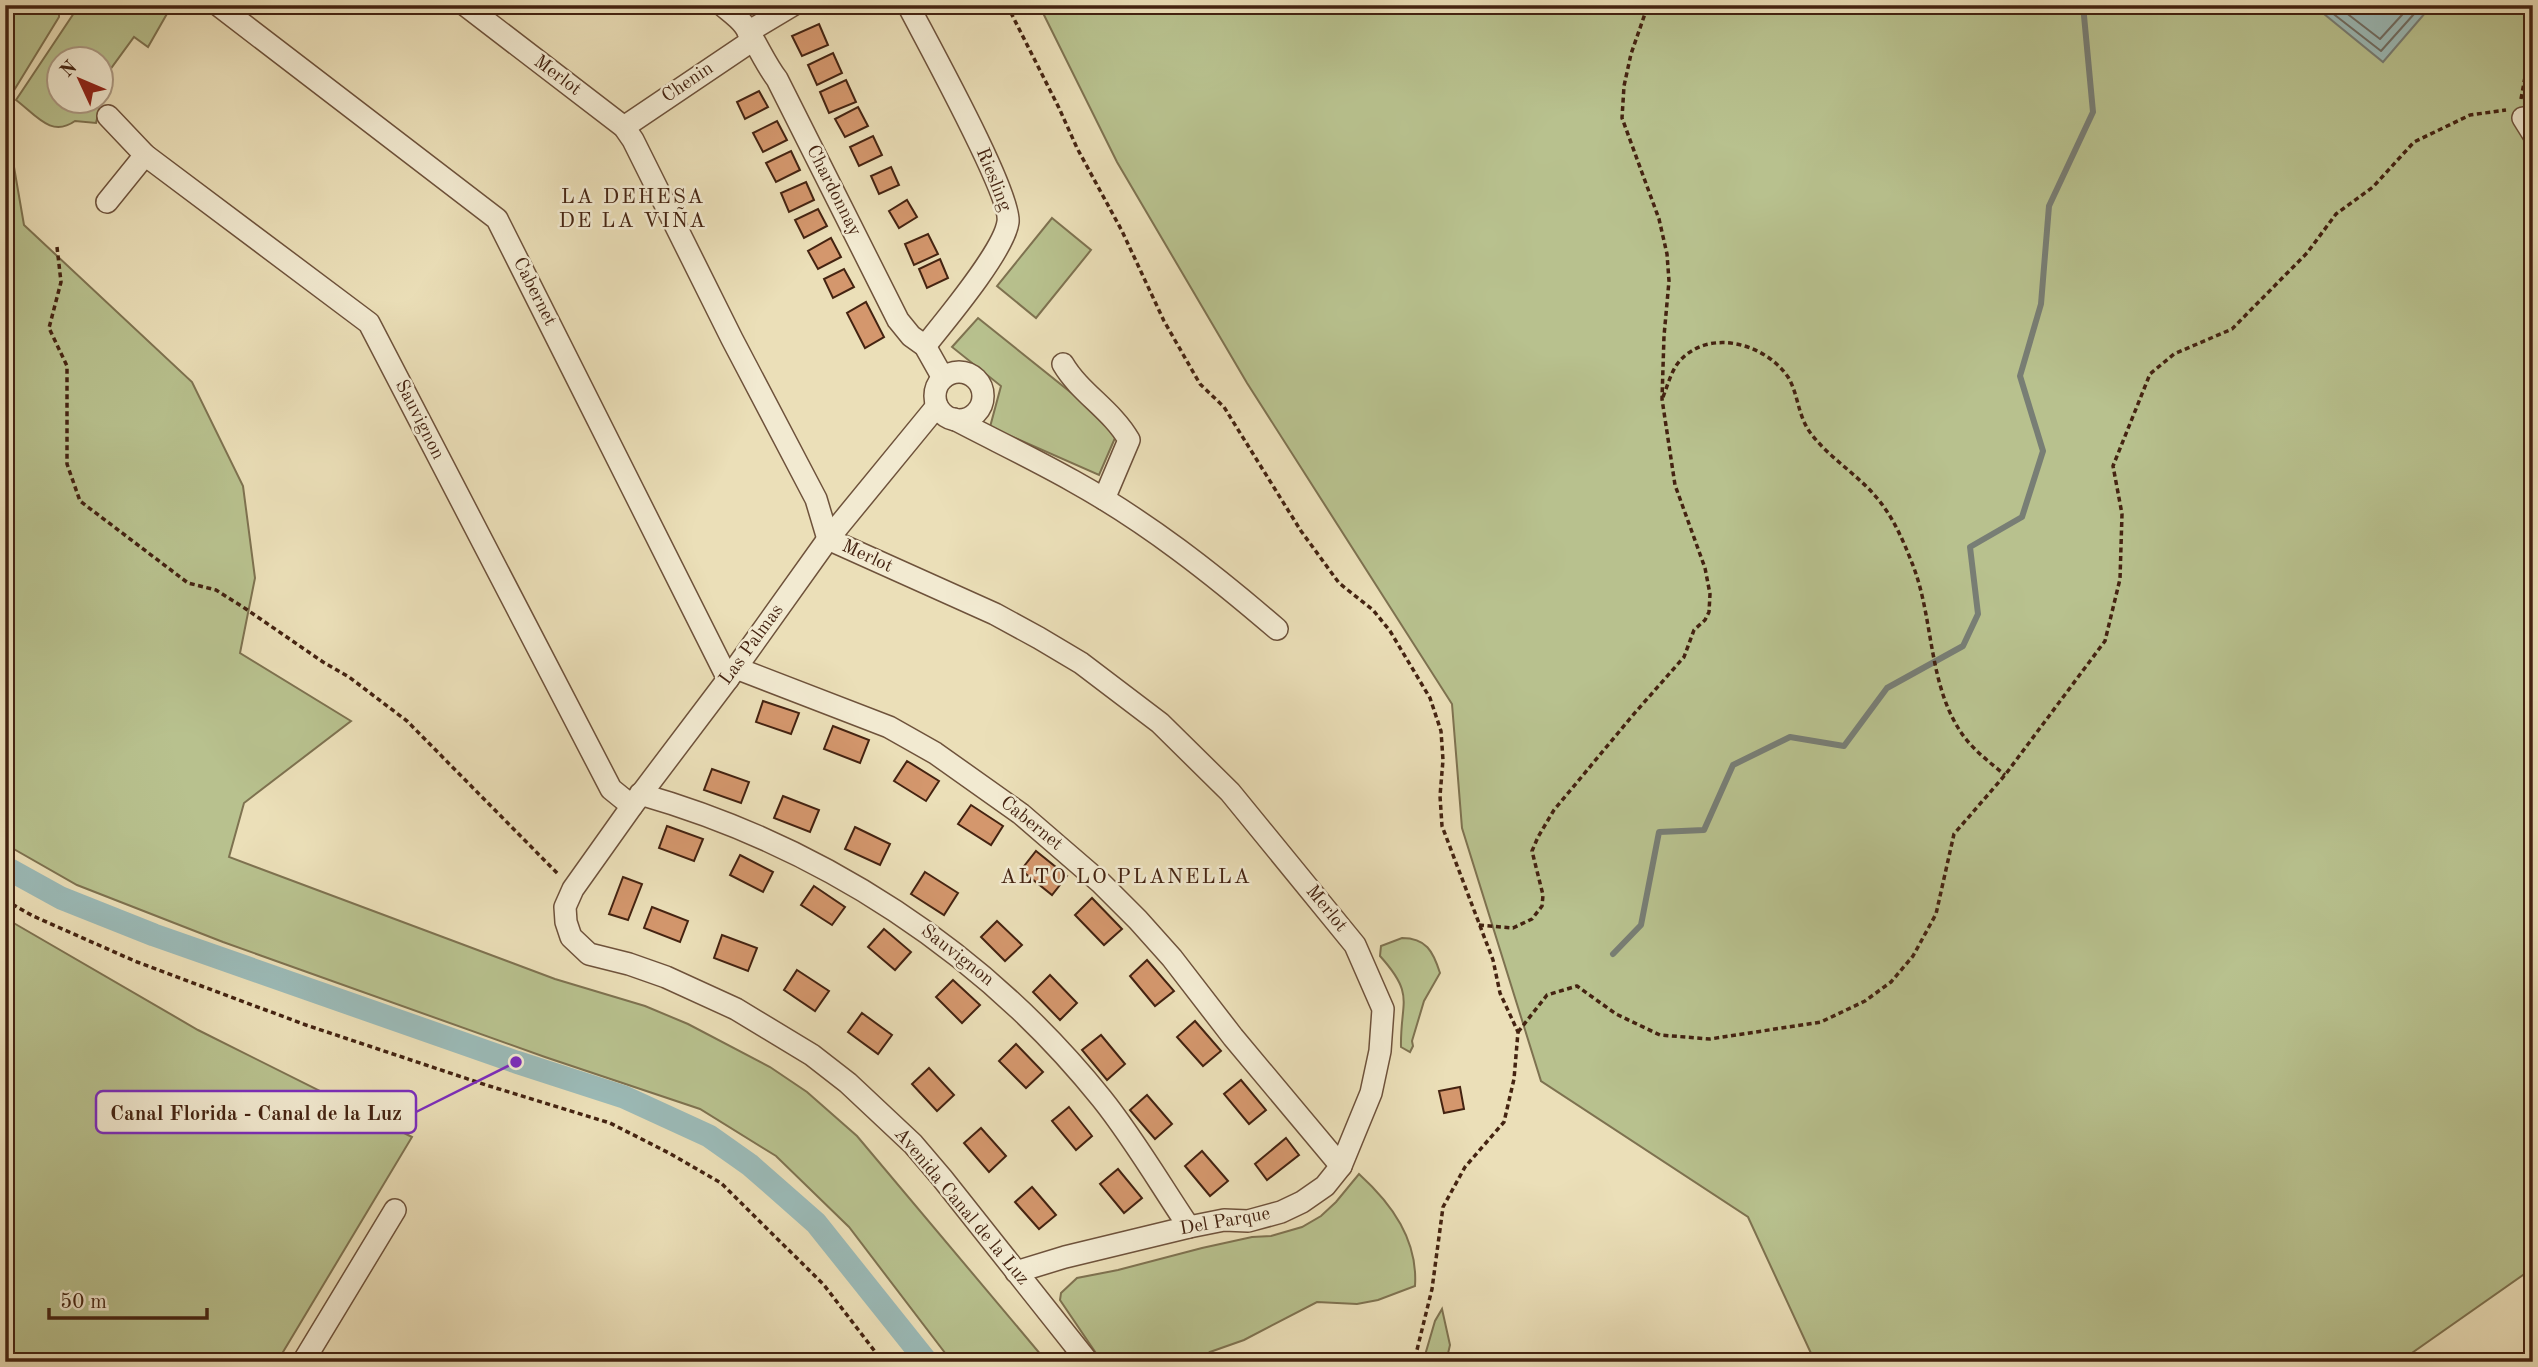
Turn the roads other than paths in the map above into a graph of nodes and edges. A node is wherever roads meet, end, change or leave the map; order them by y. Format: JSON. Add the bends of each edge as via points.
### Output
{"nodes":[{"id":1,"x":218,"y":5,"type":"edge"},
{"id":2,"x":465,"y":5,"type":"edge"},
{"id":3,"x":722,"y":5,"type":"edge"},
{"id":4,"x":793,"y":5,"type":"edge"},
{"id":5,"x":908,"y":5,"type":"edge"},
{"id":6,"x":751,"y":36,"type":"junction"},
{"id":7,"x":108,"y":116,"type":"dead end"},
{"id":8,"x":624,"y":127,"type":"junction"},
{"id":9,"x":145,"y":155,"type":"junction"},
{"id":10,"x":107,"y":202,"type":"dead end"},
{"id":11,"x":925,"y":346,"type":"junction"},
{"id":12,"x":1063,"y":364,"type":"dead end"},
{"id":13,"x":943,"y":378,"type":"junction"},
{"id":14,"x":946,"y":413,"type":"junction"},
{"id":15,"x":1104,"y":499,"type":"junction"},
{"id":16,"x":828,"y":539,"type":"junction"},
{"id":17,"x":1277,"y":629,"type":"dead end"},
{"id":18,"x":732,"y":673,"type":"junction"},
{"id":19,"x":636,"y":800,"type":"junction"},
{"id":20,"x":573,"y":889,"type":"joint"},
{"id":21,"x":1383,"y":1009,"type":"joint"},
{"id":22,"x":1340,"y":1166,"type":"junction"},
{"id":23,"x":395,"y":1210,"type":"dead end"},
{"id":24,"x":1189,"y":1227,"type":"junction"},
{"id":25,"x":1016,"y":1272,"type":"junction"},
{"id":26,"x":303,"y":1362,"type":"edge"},
{"id":27,"x":1088,"y":1362,"type":"edge"}],
"edges":[{"from":1,"to":18,"type":"street","name":"Cabernet","via":[[497,219]]},
{"from":2,"to":8,"type":"street","name":"Merlot"},
{"from":3,"to":6,"type":"street","name":"Chardonnay"},
{"from":4,"to":6,"type":"street","name":"Chenin"},
{"from":5,"to":11,"type":"street","name":"Riesling","via":[[1008,210],[1006,230],[992,256]]},
{"from":6,"to":8,"type":"street","name":"Chenin"},
{"from":6,"to":11,"type":"street","name":"Chardonnay","via":[[898,320]]},
{"from":7,"to":9,"type":"street","name":"Sauvignon"},
{"from":8,"to":16,"type":"street","name":"Merlot","via":[[816,499]]},
{"from":9,"to":10,"type":"street"},
{"from":9,"to":19,"type":"street","name":"Sauvignon","via":[[369,323],[611,789]]},
{"from":11,"to":13,"type":"street","name":"Chardonnay"},
{"from":12,"to":15,"type":"street","via":[[1119,423],[1129,440]]},
{"from":13,"to":14,"type":"street","name":"Las Palmas","via":[[936,391]]},
{"from":13,"to":14,"type":"street","name":"Las Palmas","via":[[965,373],[977,380],[983,394],[983,401],[969,418]]},
{"from":14,"to":15,"type":"street"},
{"from":14,"to":16,"type":"street","name":"Las Palmas"},
{"from":15,"to":17,"type":"street","via":[[1194,560]]},
{"from":16,"to":18,"type":"street","name":"Las Palmas"},
{"from":16,"to":21,"type":"street","name":"Merlot","via":[[1039,638],[1160,723],[1230,792],[1355,945]]},
{"from":18,"to":19,"type":"street","name":"Las Palmas"},
{"from":18,"to":22,"type":"street","name":"Cabernet","via":[[889,727],[978,783],[1051,839],[1101,883],[1172,958]]},
{"from":19,"to":20,"type":"street","name":"Las Palmas"},
{"from":19,"to":24,"type":"street","name":"Sauvignon","via":[[715,820],[805,858],[866,891],[954,951],[1005,995],[1105,1102]]},
{"from":20,"to":25,"type":"street","name":"Avenida Canal de la Luz","via":[[565,907],[566,922],[579,946],[589,954],[701,992],[812,1055],[913,1144]]},
{"from":21,"to":22,"type":"street","name":"Del Parque","via":[[1371,1093]]},
{"from":22,"to":24,"type":"street","name":"Del Parque","via":[[1325,1186],[1281,1212],[1248,1221]]},
{"from":23,"to":26,"type":"street"},
{"from":24,"to":25,"type":"street","name":"Del Parque"},
{"from":25,"to":27,"type":"street","name":"Avenida Canal de la Luz"}]}
